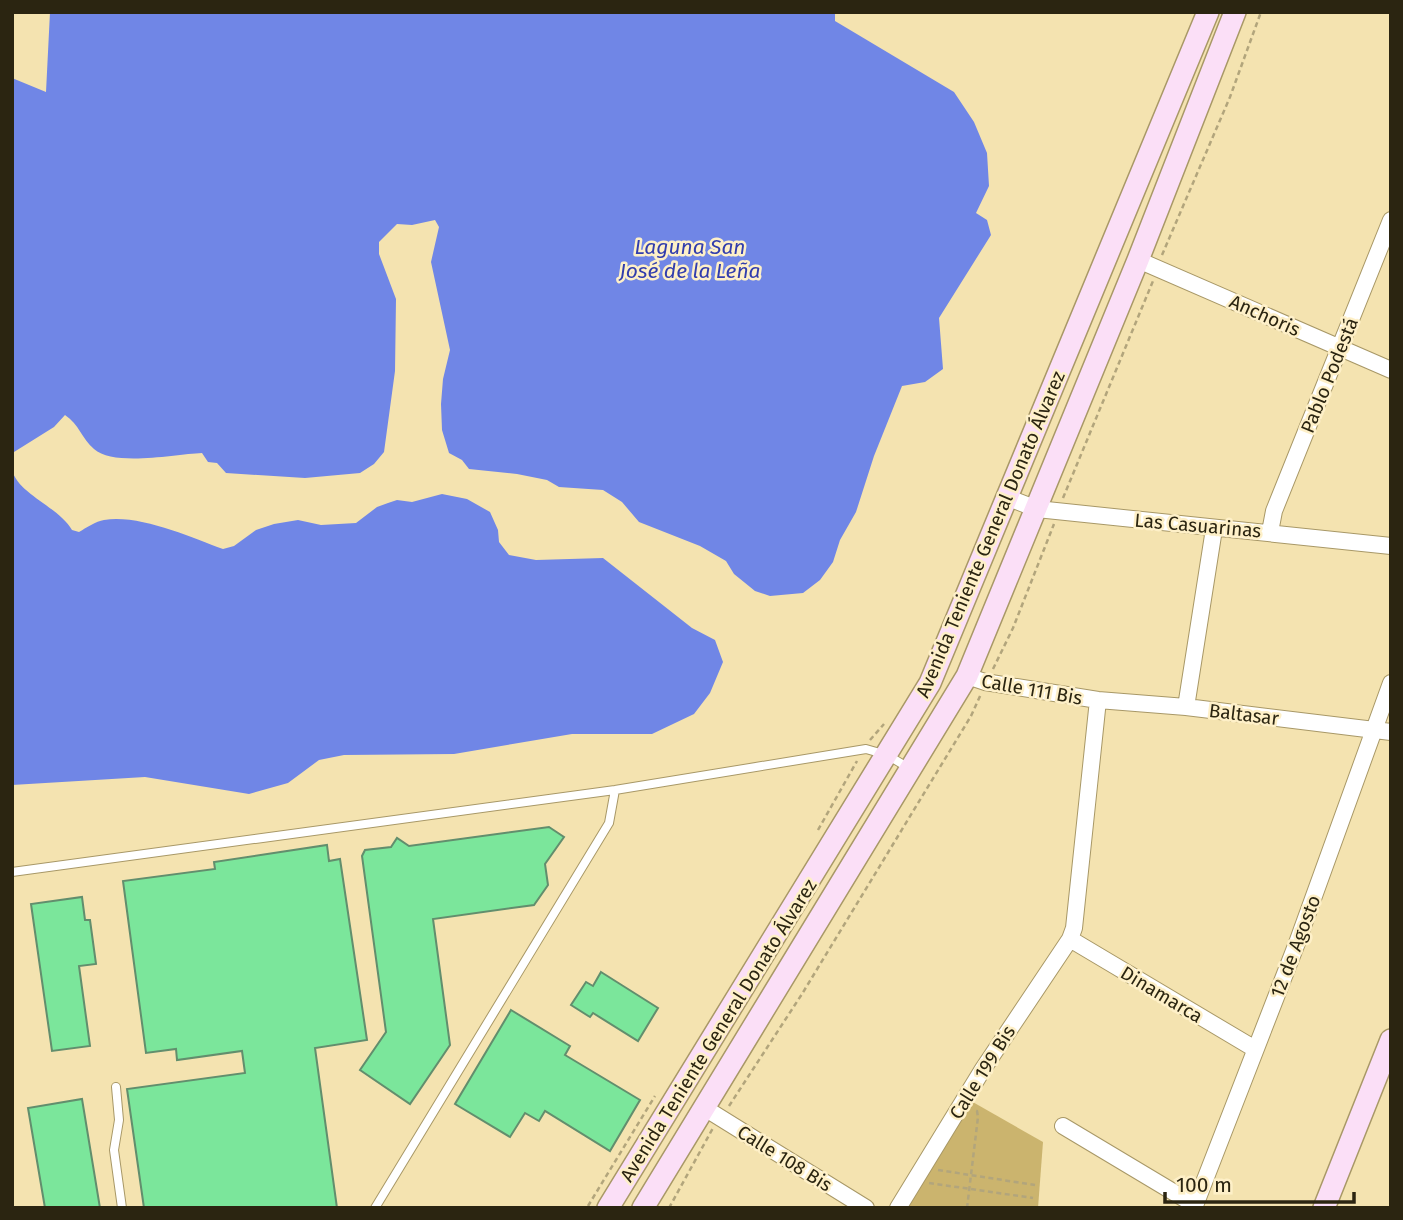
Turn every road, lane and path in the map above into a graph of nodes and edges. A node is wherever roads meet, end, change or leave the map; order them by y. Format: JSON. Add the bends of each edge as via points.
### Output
{"nodes":[{"id":1,"x":1208,"y":12,"type":"edge"},
{"id":2,"x":1235,"y":12,"type":"edge"},
{"id":3,"x":1391,"y":220,"type":"edge"},
{"id":4,"x":1138,"y":260,"type":"junction"},
{"id":5,"x":1339,"y":347,"type":"junction"},
{"id":6,"x":1391,"y":370,"type":"edge"},
{"id":7,"x":1006,"y":497,"type":"junction"},
{"id":8,"x":1037,"y":509,"type":"junction"},
{"id":9,"x":1214,"y":529,"type":"junction"},
{"id":10,"x":1270,"y":532,"type":"junction"},
{"id":11,"x":1391,"y":546,"type":"edge"},
{"id":12,"x":968,"y":676,"type":"junction"},
{"id":13,"x":1391,"y":683,"type":"edge"},
{"id":14,"x":1098,"y":700,"type":"junction"},
{"id":15,"x":1186,"y":707,"type":"junction"},
{"id":16,"x":1373,"y":730,"type":"junction"},
{"id":17,"x":1391,"y":732,"type":"edge"},
{"id":18,"x":887,"y":755,"type":"junction"},
{"id":19,"x":912,"y":770,"type":"junction"},
{"id":20,"x":615,"y":789,"type":"junction"},
{"id":21,"x":12,"y":872,"type":"edge"},
{"id":22,"x":1070,"y":939,"type":"junction"},
{"id":23,"x":1391,"y":1040,"type":"edge"},
{"id":24,"x":1255,"y":1049,"type":"junction"},
{"id":25,"x":1387,"y":1062,"type":"edge"},
{"id":26,"x":116,"y":1087,"type":"dead end"},
{"id":27,"x":654,"y":1096,"type":"dead end"},
{"id":28,"x":703,"y":1107,"type":"junction"},
{"id":29,"x":974,"y":1110,"type":"dead end"},
{"id":30,"x":1063,"y":1126,"type":"dead end"},
{"id":31,"x":971,"y":1175,"type":"junction"},
{"id":32,"x":1035,"y":1185,"type":"dead end"},
{"id":33,"x":970,"y":1189,"type":"junction"},
{"id":34,"x":1033,"y":1198,"type":"dead end"},
{"id":35,"x":598,"y":1207,"type":"edge"},
{"id":36,"x":1194,"y":1207,"type":"edge"},
{"id":37,"x":122,"y":1208,"type":"edge"},
{"id":38,"x":374,"y":1208,"type":"edge"},
{"id":39,"x":643,"y":1208,"type":"edge"},
{"id":40,"x":866,"y":1208,"type":"edge"},
{"id":41,"x":898,"y":1208,"type":"edge"},
{"id":42,"x":967,"y":1208,"type":"edge"},
{"id":43,"x":1324,"y":1208,"type":"edge"}],
"edges":[{"from":1,"to":7,"type":"main road","name":"Avenida Teniente General Donato Álvarez"},
{"from":2,"to":4,"type":"main road","name":"Avenida Teniente General Donato Álvarez"},
{"from":3,"to":5,"type":"street","name":"Pablo Podestá"},
{"from":4,"to":5,"type":"street","name":"Anchoris"},
{"from":4,"to":8,"type":"main road","name":"Avenida Teniente General Donato Álvarez"},
{"from":5,"to":6,"type":"street","name":"Anchoris"},
{"from":5,"to":10,"type":"street","name":"Pablo Podestá","via":[[1274,511]]},
{"from":7,"to":8,"type":"street","name":"Las Casuarinas"},
{"from":7,"to":18,"type":"main road","name":"Avenida Teniente General Donato Álvarez","via":[[930,683]]},
{"from":8,"to":9,"type":"street","name":"Las Casuarinas"},
{"from":8,"to":12,"type":"main road","name":"Avenida Teniente General Donato Álvarez"},
{"from":9,"to":10,"type":"street","name":"Las Casuarinas"},
{"from":9,"to":15,"type":"street"},
{"from":10,"to":11,"type":"street","name":"Las Casuarinas"},
{"from":12,"to":14,"type":"street","name":"Calle 111 Bis"},
{"from":12,"to":19,"type":"main road","name":"Avenida Teniente General Donato Álvarez"},
{"from":13,"to":16,"type":"street","name":"12 de Agosto"},
{"from":14,"to":15,"type":"street","name":"Baltasar"},
{"from":14,"to":22,"type":"street"},
{"from":15,"to":16,"type":"street","name":"Baltasar"},
{"from":16,"to":17,"type":"street","name":"Baltasar"},
{"from":16,"to":24,"type":"street","name":"12 de Agosto"},
{"from":18,"to":19,"type":"lane"},
{"from":18,"to":20,"type":"lane","via":[[866,749]]},
{"from":18,"to":35,"type":"main road","name":"Avenida Teniente General Donato Álvarez"},
{"from":19,"to":28,"type":"main road","name":"Avenida Teniente General Donato Álvarez"},
{"from":20,"to":21,"type":"lane"},
{"from":20,"to":38,"type":"lane","via":[[609,823]]},
{"from":22,"to":24,"type":"street","name":"Dinamarca"},
{"from":22,"to":41,"type":"street","name":"Calle 199 Bis"},
{"from":23,"to":25,"type":"main road"},
{"from":24,"to":36,"type":"street","name":"12 de Agosto"},
{"from":25,"to":43,"type":"main road"},
{"from":26,"to":37,"type":"lane","via":[[119,1120],[114,1150]]},
{"from":27,"to":35,"type":"path"},
{"from":28,"to":39,"type":"main road","name":"Avenida Teniente General Donato Álvarez"},
{"from":28,"to":40,"type":"street","name":"Calle 108 Bis"},
{"from":29,"to":31,"type":"path","via":[[978,1117]]},
{"from":30,"to":36,"type":"street"},
{"from":31,"to":32,"type":"path"},
{"from":31,"to":33,"type":"path"},
{"from":31,"to":33,"type":"path","via":[[938,1170],[929,1183]]},
{"from":33,"to":34,"type":"path"},
{"from":33,"to":42,"type":"path"}]}
